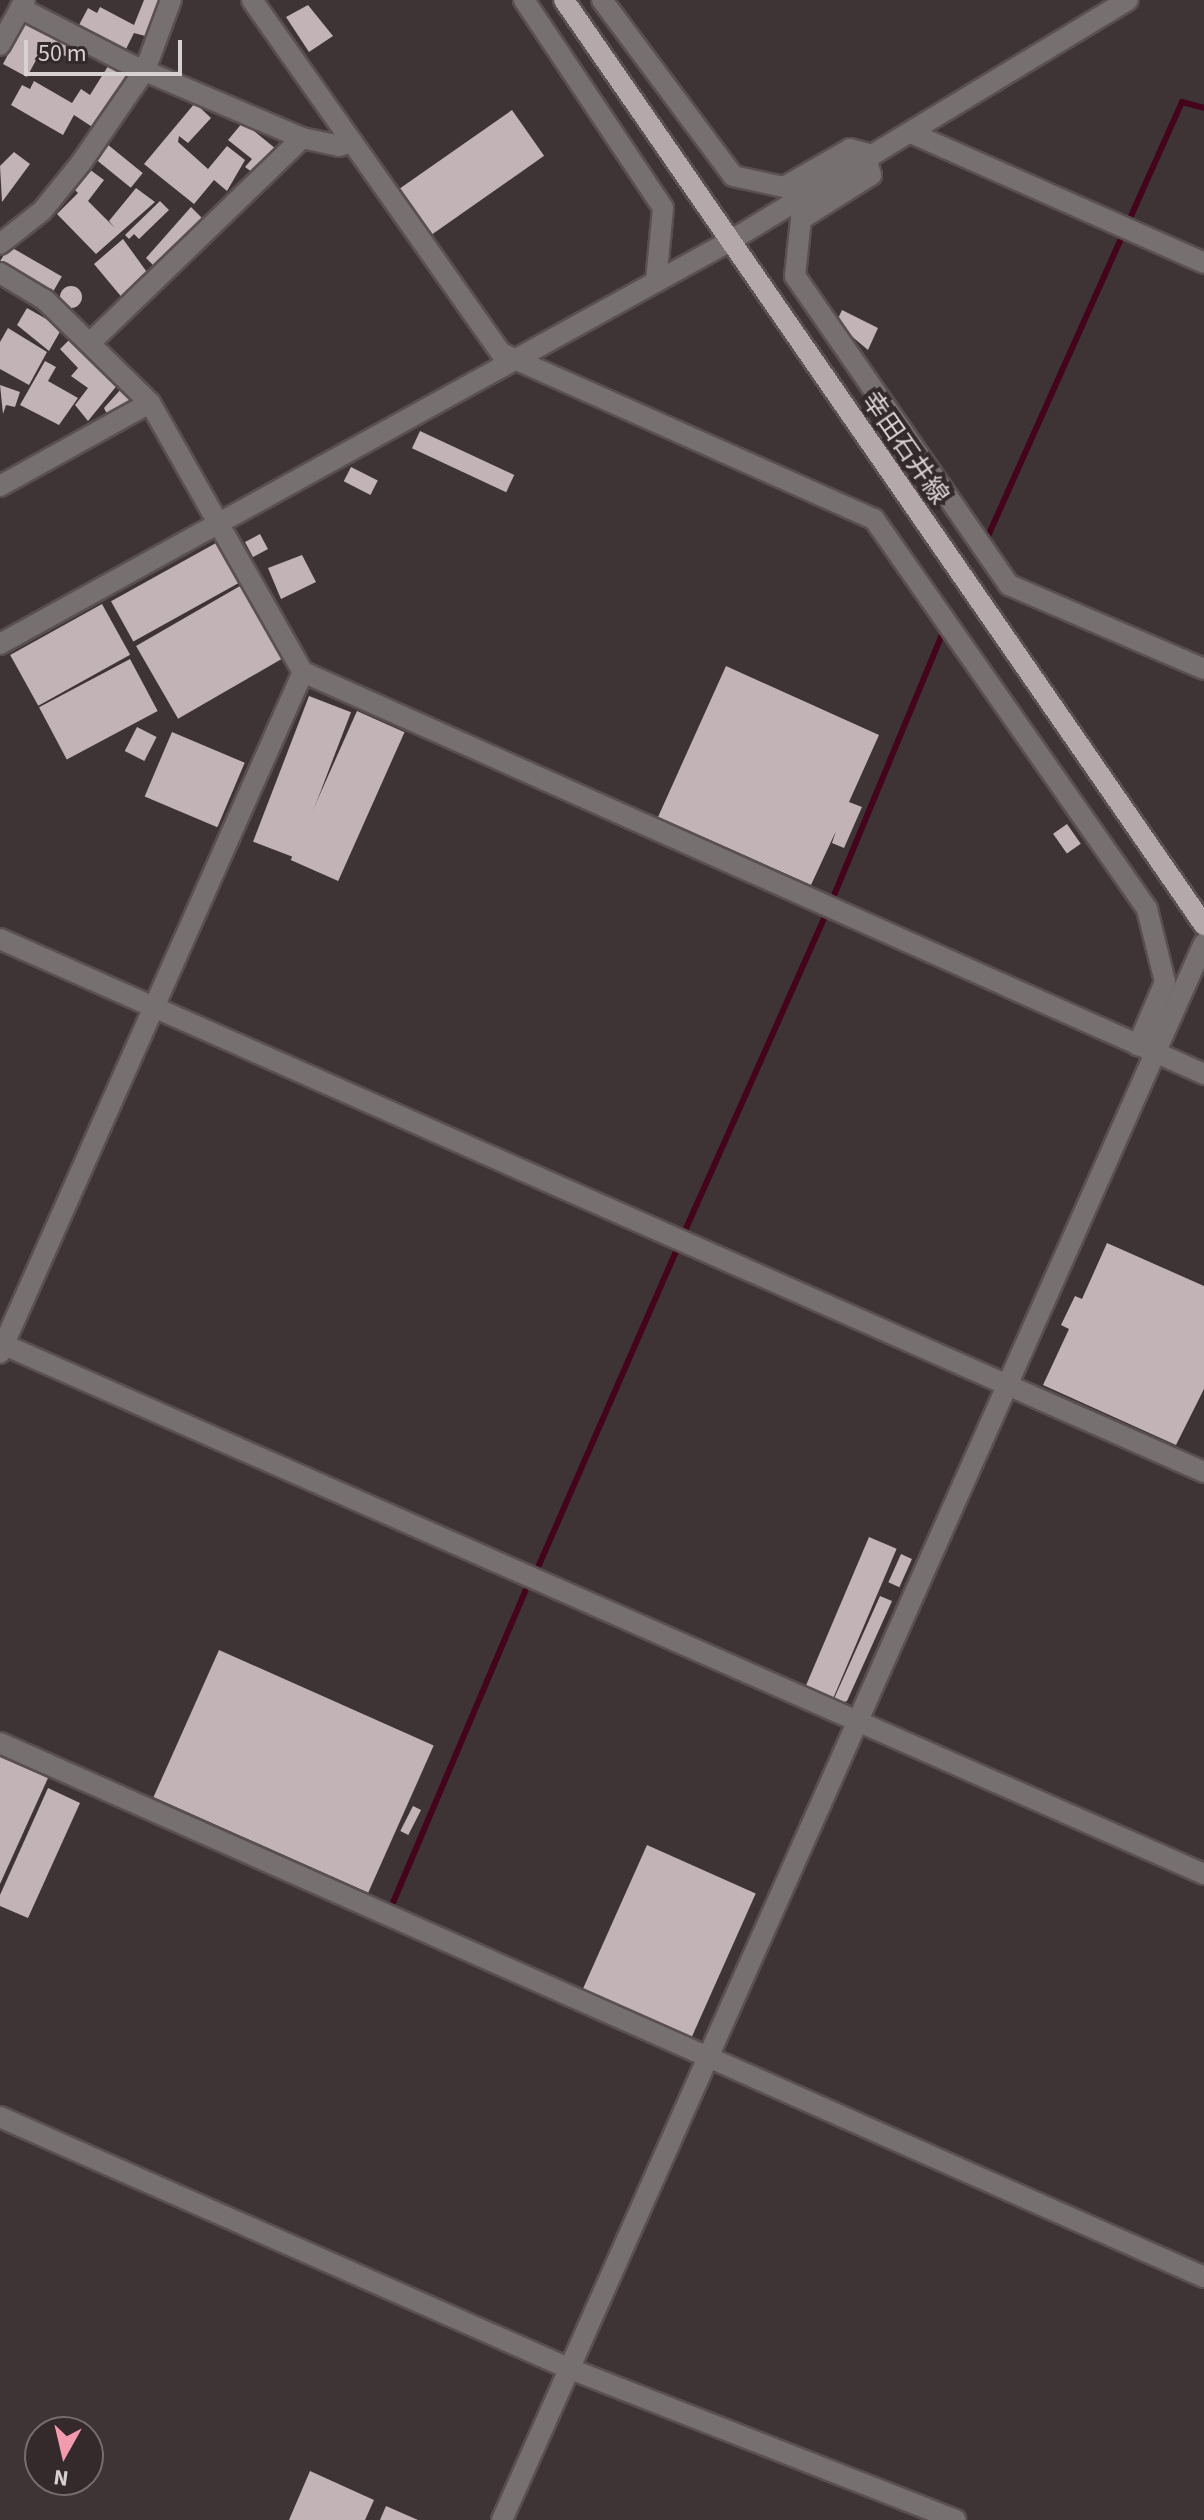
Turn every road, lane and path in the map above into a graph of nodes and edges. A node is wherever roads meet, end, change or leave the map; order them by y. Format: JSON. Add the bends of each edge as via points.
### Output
{"nodes":[{"id":1,"x":171,"y":0,"type":"edge"},
{"id":2,"x":252,"y":0,"type":"edge"},
{"id":3,"x":524,"y":0,"type":"edge"},
{"id":4,"x":564,"y":0,"type":"edge"},
{"id":5,"x":602,"y":0,"type":"edge"},
{"id":6,"x":1128,"y":0,"type":"edge"},
{"id":7,"x":22,"y":4,"type":"edge"},
{"id":8,"x":0,"y":45,"type":"edge"},
{"id":9,"x":145,"y":70,"type":"junction"},
{"id":10,"x":911,"y":133,"type":"junction"},
{"id":11,"x":302,"y":138,"type":"junction"},
{"id":12,"x":352,"y":142,"type":"junction"},
{"id":13,"x":870,"y":158,"type":"junction"},
{"id":14,"x":730,"y":241,"type":"junction"},
{"id":15,"x":0,"y":244,"type":"edge"},
{"id":16,"x":1204,"y":263,"type":"edge"},
{"id":17,"x":0,"y":273,"type":"edge"},
{"id":18,"x":656,"y":282,"type":"junction"},
{"id":19,"x":92,"y":341,"type":"junction"},
{"id":20,"x":517,"y":360,"type":"junction"},
{"id":21,"x":150,"y":403,"type":"junction"},
{"id":22,"x":0,"y":486,"type":"edge"},
{"id":23,"x":219,"y":523,"type":"junction"},
{"id":24,"x":0,"y":644,"type":"edge"},
{"id":25,"x":1204,"y":669,"type":"edge"},
{"id":26,"x":303,"y":672,"type":"junction"},
{"id":27,"x":1204,"y":925,"type":"edge"},
{"id":28,"x":0,"y":939,"type":"edge"},
{"id":29,"x":1204,"y":943,"type":"edge"},
{"id":30,"x":153,"y":1008,"type":"junction"},
{"id":31,"x":1147,"y":1048,"type":"junction"},
{"id":32,"x":1204,"y":1074,"type":"edge"},
{"id":33,"x":1,"y":1347,"type":"edge"},
{"id":34,"x":1006,"y":1385,"type":"junction"},
{"id":35,"x":1204,"y":1472,"type":"edge"},
{"id":36,"x":856,"y":1723,"type":"junction"},
{"id":37,"x":0,"y":1743,"type":"edge"},
{"id":38,"x":1204,"y":1874,"type":"edge"},
{"id":39,"x":709,"y":2060,"type":"junction"},
{"id":40,"x":0,"y":2117,"type":"edge"},
{"id":41,"x":1204,"y":2277,"type":"edge"},
{"id":42,"x":568,"y":2368,"type":"junction"},
{"id":43,"x":502,"y":2520,"type":"edge"},
{"id":44,"x":955,"y":2520,"type":"edge"}],
"edges":[{"from":1,"to":9,"type":"street"},
{"from":2,"to":12,"type":"street"},
{"from":3,"to":18,"type":"street","via":[[663,208]]},
{"from":4,"to":14,"type":"main road","name":"幸田石井線"},
{"from":5,"to":13,"type":"street","via":[[733,176],[784,187],[850,149]]},
{"from":6,"to":10,"type":"street"},
{"from":7,"to":8,"type":"street"},
{"from":7,"to":9,"type":"street"},
{"from":9,"to":11,"type":"street"},
{"from":9,"to":15,"type":"street","via":[[42,211]]},
{"from":10,"to":13,"type":"street"},
{"from":10,"to":16,"type":"street"},
{"from":11,"to":12,"type":"street"},
{"from":11,"to":19,"type":"street"},
{"from":12,"to":20,"type":"street","via":[[501,353]]},
{"from":13,"to":14,"type":"street"},
{"from":13,"to":25,"type":"street","via":[[871,175],[801,219],[795,276],[1009,585]]},
{"from":14,"to":18,"type":"street"},
{"from":14,"to":27,"type":"main road","name":"幸田石井線"},
{"from":17,"to":19,"type":"street","via":[[45,300]]},
{"from":18,"to":20,"type":"street"},
{"from":19,"to":21,"type":"street"},
{"from":20,"to":23,"type":"street"},
{"from":20,"to":31,"type":"street","via":[[874,519],[1147,909],[1165,982]]},
{"from":21,"to":22,"type":"street"},
{"from":21,"to":23,"type":"street"},
{"from":23,"to":24,"type":"street"},
{"from":23,"to":26,"type":"street"},
{"from":26,"to":30,"type":"street"},
{"from":26,"to":31,"type":"street"},
{"from":28,"to":30,"type":"street"},
{"from":29,"to":31,"type":"street"},
{"from":30,"to":33,"type":"street"},
{"from":30,"to":34,"type":"street"},
{"from":31,"to":32,"type":"street"},
{"from":31,"to":34,"type":"street"},
{"from":33,"to":36,"type":"street"},
{"from":34,"to":35,"type":"street"},
{"from":34,"to":36,"type":"street"},
{"from":36,"to":38,"type":"street"},
{"from":36,"to":39,"type":"street"},
{"from":37,"to":39,"type":"street"},
{"from":39,"to":41,"type":"street"},
{"from":39,"to":42,"type":"street"},
{"from":40,"to":42,"type":"street"},
{"from":42,"to":43,"type":"street"},
{"from":42,"to":44,"type":"street"}]}
